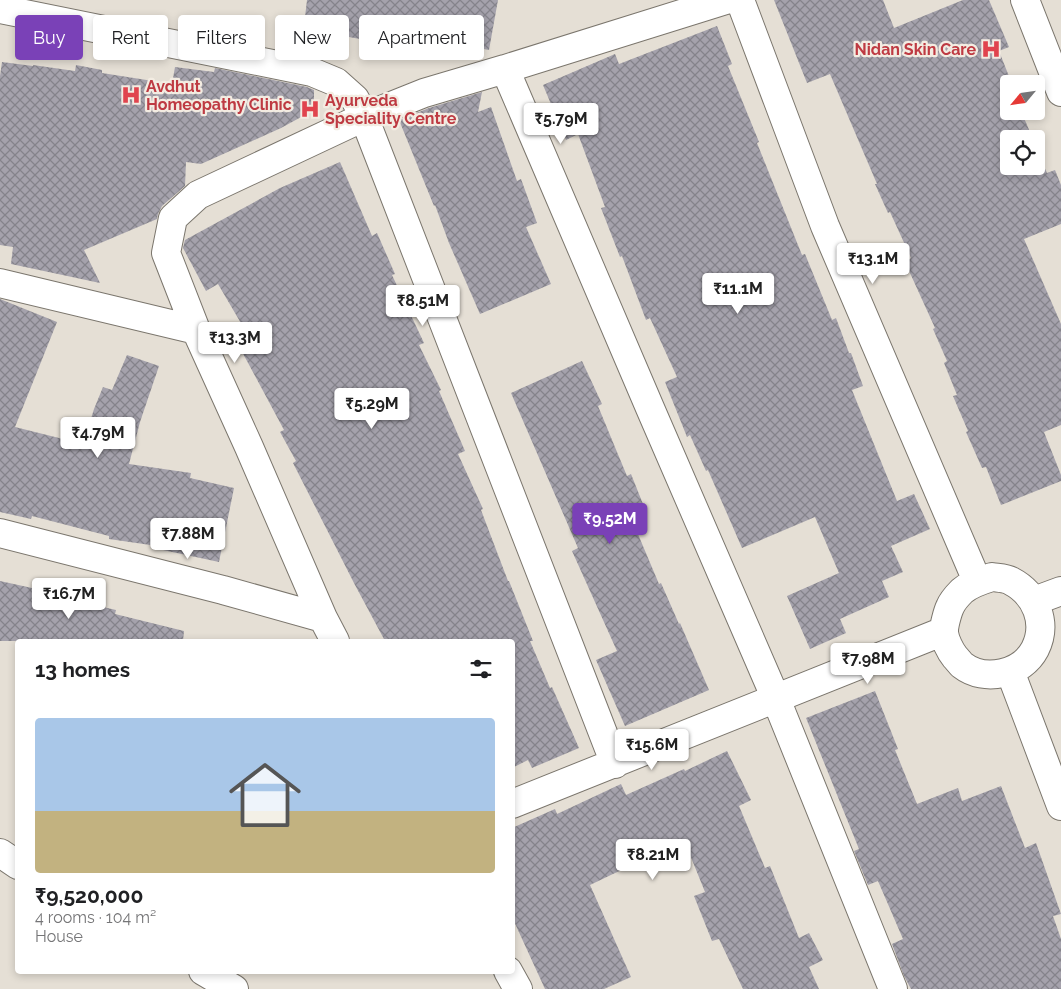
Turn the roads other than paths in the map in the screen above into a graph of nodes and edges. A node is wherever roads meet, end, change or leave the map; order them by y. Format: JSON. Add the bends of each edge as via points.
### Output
{"nodes":[{"id":1,"x":726,"y":0,"type":"edge"},
{"id":2,"x":740,"y":0,"type":"edge"},
{"id":3,"x":1025,"y":0,"type":"edge"},
{"id":4,"x":0,"y":9,"type":"edge"},
{"id":5,"x":505,"y":69,"type":"junction"},
{"id":6,"x":1061,"y":92,"type":"edge"},
{"id":7,"x":364,"y":117,"type":"junction"},
{"id":8,"x":0,"y":283,"type":"edge"},
{"id":9,"x":196,"y":330,"type":"junction"},
{"id":10,"x":0,"y":533,"type":"edge"},
{"id":11,"x":977,"y":581,"type":"junction"},
{"id":12,"x":1061,"y":591,"type":"edge"},
{"id":13,"x":1034,"y":601,"type":"junction"},
{"id":14,"x":329,"y":630,"type":"edge"},
{"id":15,"x":944,"y":631,"type":"junction"},
{"id":16,"x":1010,"y":671,"type":"junction"},
{"id":17,"x":776,"y":699,"type":"junction"},
{"id":18,"x":615,"y":764,"type":"junction"},
{"id":19,"x":515,"y":803,"type":"edge"},
{"id":20,"x":1061,"y":806,"type":"edge"},
{"id":21,"x":0,"y":853,"type":"edge"},
{"id":22,"x":15,"y":864,"type":"edge"},
{"id":23,"x":208,"y":974,"type":"edge"},
{"id":24,"x":510,"y":974,"type":"edge"},
{"id":25,"x":234,"y":989,"type":"edge"},
{"id":26,"x":518,"y":989,"type":"edge"},
{"id":27,"x":893,"y":989,"type":"edge"}],
"edges":[{"from":1,"to":5,"type":"street"},
{"from":2,"to":11,"type":"street","via":[[825,226]]},
{"from":3,"to":6,"type":"street"},
{"from":4,"to":7,"type":"street","via":[[312,72],[336,82],[355,100]]},
{"from":5,"to":7,"type":"street","via":[[424,93]]},
{"from":5,"to":17,"type":"street"},
{"from":7,"to":9,"type":"street","via":[[198,195],[172,218],[166,253]]},
{"from":7,"to":18,"type":"street"},
{"from":8,"to":9,"type":"street"},
{"from":9,"to":14,"type":"street"},
{"from":10,"to":14,"type":"street","via":[[223,590]]},
{"from":11,"to":13,"type":"street","via":[[992,577],[1009,580],[1023,588]]},
{"from":11,"to":15,"type":"street","via":[[962,591],[950,606]]},
{"from":12,"to":13,"type":"street"},
{"from":13,"to":16,"type":"street","via":[[1040,617],[1040,634],[1035,650]]},
{"from":15,"to":16,"type":"street","via":[[951,653],[963,666],[978,673],[994,675]]},
{"from":15,"to":17,"type":"street"},
{"from":16,"to":20,"type":"street"},
{"from":17,"to":18,"type":"street"},
{"from":17,"to":27,"type":"street"},
{"from":18,"to":19,"type":"street"},
{"from":21,"to":22,"type":"street"},
{"from":23,"to":25,"type":"street"},
{"from":24,"to":26,"type":"street"}]}
